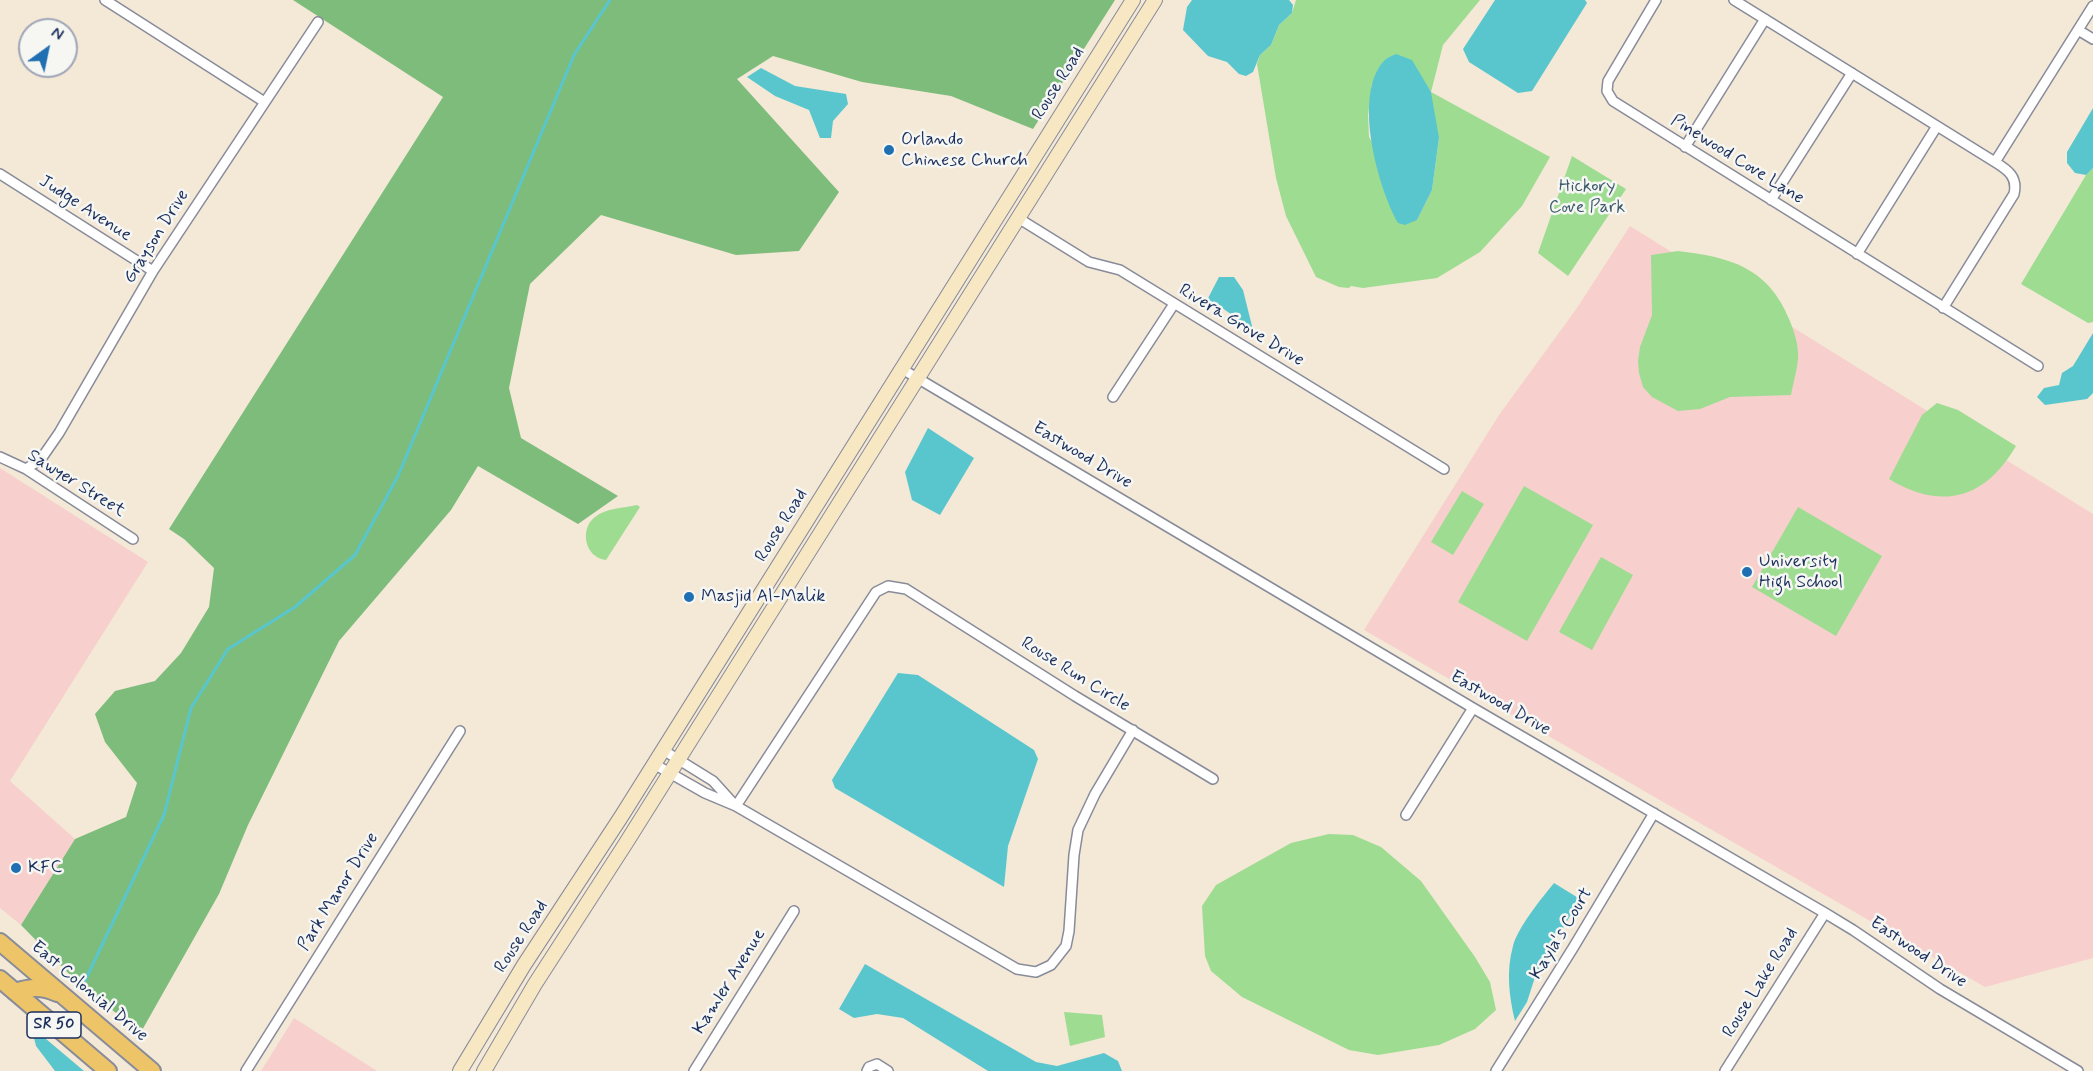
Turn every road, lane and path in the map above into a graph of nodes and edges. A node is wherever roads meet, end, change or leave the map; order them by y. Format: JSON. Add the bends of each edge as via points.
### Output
{"nodes":[{"id":1,"x":105,"y":0,"type":"edge"},
{"id":2,"x":1133,"y":0,"type":"edge"},
{"id":3,"x":1155,"y":0,"type":"edge"},
{"id":4,"x":1656,"y":0,"type":"edge"},
{"id":5,"x":1734,"y":0,"type":"edge"},
{"id":6,"x":2093,"y":6,"type":"edge"},
{"id":7,"x":1765,"y":19,"type":"junction"},
{"id":8,"x":318,"y":22,"type":"dead end"},
{"id":9,"x":2078,"y":30,"type":"junction"},
{"id":10,"x":2093,"y":39,"type":"edge"},
{"id":11,"x":1852,"y":73,"type":"junction"},
{"id":12,"x":263,"y":102,"type":"junction"},
{"id":13,"x":1937,"y":126,"type":"junction"},
{"id":14,"x":1685,"y":147,"type":"junction"},
{"id":15,"x":1995,"y":162,"type":"junction"},
{"id":16,"x":0,"y":174,"type":"edge"},
{"id":17,"x":1771,"y":201,"type":"junction"},
{"id":18,"x":1018,"y":218,"type":"junction"},
{"id":19,"x":1857,"y":254,"type":"junction"},
{"id":20,"x":153,"y":272,"type":"junction"},
{"id":21,"x":1174,"y":304,"type":"junction"},
{"id":22,"x":1943,"y":308,"type":"junction"},
{"id":23,"x":2038,"y":366,"type":"dead end"},
{"id":24,"x":902,"y":369,"type":"junction"},
{"id":25,"x":918,"y":378,"type":"junction"},
{"id":26,"x":1113,"y":397,"type":"dead end"},
{"id":27,"x":0,"y":457,"type":"edge"},
{"id":28,"x":26,"y":469,"type":"junction"},
{"id":29,"x":1444,"y":470,"type":"dead end"},
{"id":30,"x":133,"y":540,"type":"dead end"},
{"id":31,"x":1473,"y":708,"type":"junction"},
{"id":32,"x":1132,"y":730,"type":"junction"},
{"id":33,"x":460,"y":731,"type":"dead end"},
{"id":34,"x":663,"y":750,"type":"junction"},
{"id":35,"x":678,"y":760,"type":"junction"},
{"id":36,"x":654,"y":764,"type":"junction"},
{"id":37,"x":670,"y":773,"type":"junction"},
{"id":38,"x":1213,"y":779,"type":"dead end"},
{"id":39,"x":713,"y":781,"type":"junction"},
{"id":40,"x":705,"y":793,"type":"junction"},
{"id":41,"x":736,"y":806,"type":"junction"},
{"id":42,"x":1654,"y":813,"type":"junction"},
{"id":43,"x":1406,"y":815,"type":"dead end"},
{"id":44,"x":794,"y":911,"type":"dead end"},
{"id":45,"x":1825,"y":913,"type":"junction"},
{"id":46,"x":0,"y":942,"type":"edge"},
{"id":47,"x":0,"y":980,"type":"edge"},
{"id":48,"x":15,"y":993,"type":"junction"},
{"id":49,"x":66,"y":998,"type":"junction"},
{"id":50,"x":108,"y":1071,"type":"edge"},
{"id":51,"x":152,"y":1071,"type":"edge"},
{"id":52,"x":246,"y":1071,"type":"edge"},
{"id":53,"x":460,"y":1071,"type":"edge"},
{"id":54,"x":484,"y":1071,"type":"edge"},
{"id":55,"x":694,"y":1071,"type":"edge"},
{"id":56,"x":867,"y":1071,"type":"edge"},
{"id":57,"x":888,"y":1071,"type":"edge"},
{"id":58,"x":1496,"y":1071,"type":"edge"},
{"id":59,"x":1725,"y":1071,"type":"edge"},
{"id":60,"x":2078,"y":1071,"type":"edge"}],
"edges":[{"from":1,"to":12,"type":"street"},
{"from":2,"to":24,"type":"street","name":"Rouse Road"},
{"from":3,"to":18,"type":"street","name":"Rouse Road"},
{"from":4,"to":14,"type":"street","name":"Pinewood Cove Lane","via":[[1611,74],[1607,91],[1618,105]]},
{"from":5,"to":7,"type":"street"},
{"from":6,"to":9,"type":"street"},
{"from":7,"to":11,"type":"street"},
{"from":7,"to":14,"type":"street"},
{"from":8,"to":12,"type":"street","name":"Grayson Drive"},
{"from":9,"to":10,"type":"street"},
{"from":9,"to":15,"type":"street"},
{"from":11,"to":13,"type":"street"},
{"from":11,"to":17,"type":"street"},
{"from":12,"to":20,"type":"street","name":"Grayson Drive"},
{"from":13,"to":15,"type":"street"},
{"from":13,"to":19,"type":"street"},
{"from":14,"to":17,"type":"street","name":"Pinewood Cove Lane"},
{"from":15,"to":22,"type":"street","via":[[2012,174],[2014,194]]},
{"from":16,"to":20,"type":"street","name":"Judge Avenue"},
{"from":17,"to":19,"type":"street","name":"Pinewood Cove Lane"},
{"from":18,"to":21,"type":"street","name":"Rivera Grove Drive","via":[[1089,262],[1120,270]]},
{"from":18,"to":25,"type":"street","name":"Rouse Road"},
{"from":19,"to":22,"type":"street","name":"Pinewood Cove Lane"},
{"from":20,"to":28,"type":"street","name":"Grayson Drive","via":[[59,433],[41,459]]},
{"from":21,"to":26,"type":"street"},
{"from":21,"to":29,"type":"street","name":"Rivera Grove Drive"},
{"from":22,"to":23,"type":"street","name":"Pinewood Cove Lane"},
{"from":24,"to":25,"type":"street","name":"Eastwood Drive"},
{"from":24,"to":34,"type":"street","name":"Rouse Road"},
{"from":25,"to":31,"type":"street","name":"Eastwood Drive"},
{"from":25,"to":35,"type":"street","name":"Rouse Road"},
{"from":27,"to":28,"type":"street","name":"Sawyer Street"},
{"from":28,"to":30,"type":"street","name":"Sawyer Street"},
{"from":31,"to":42,"type":"street","name":"Eastwood Drive"},
{"from":31,"to":43,"type":"street"},
{"from":32,"to":38,"type":"street"},
{"from":32,"to":41,"type":"street","name":"Rouse Run Circle","via":[[906,589],[888,586],[876,592]]},
{"from":32,"to":41,"type":"street","name":"Rouse Run Circle","via":[[1078,830],[1066,946],[1051,965],[1036,972],[1017,969]]},
{"from":33,"to":52,"type":"street","name":"Park Manor Drive"},
{"from":34,"to":35,"type":"street","name":"Rouse Run Circle"},
{"from":34,"to":36,"type":"street","name":"Rouse Road"},
{"from":35,"to":37,"type":"street","name":"Rouse Road"},
{"from":35,"to":39,"type":"street","name":"Rouse Run Circle"},
{"from":36,"to":37,"type":"street","name":"Rouse Run Circle"},
{"from":36,"to":53,"type":"street","name":"Rouse Road"},
{"from":37,"to":40,"type":"street","name":"Rouse Run Circle"},
{"from":37,"to":54,"type":"street","name":"Rouse Road"},
{"from":39,"to":40,"type":"street"},
{"from":39,"to":41,"type":"street","name":"Rouse Run Circle"},
{"from":40,"to":41,"type":"street","name":"Rouse Run Circle"},
{"from":42,"to":45,"type":"street","name":"Eastwood Drive"},
{"from":42,"to":58,"type":"street","name":"Kayla's Court"},
{"from":44,"to":55,"type":"street","name":"Kamler Avenue"},
{"from":45,"to":59,"type":"street","name":"Rouse Lake Road"},
{"from":45,"to":60,"type":"street","name":"Eastwood Drive","via":[[1940,989]]},
{"from":46,"to":49,"type":"highway","name":"East Colonial Drive","number":"SR 50"},
{"from":47,"to":48,"type":"highway","number":"SR 50"},
{"from":48,"to":49,"type":"highway","via":[[31,987],[49,989]]},
{"from":48,"to":50,"type":"highway","number":"SR 50"},
{"from":49,"to":51,"type":"highway","name":"East Colonial Drive","number":"SR 50"},
{"from":56,"to":57,"type":"street","via":[[878,1064]]}]}
